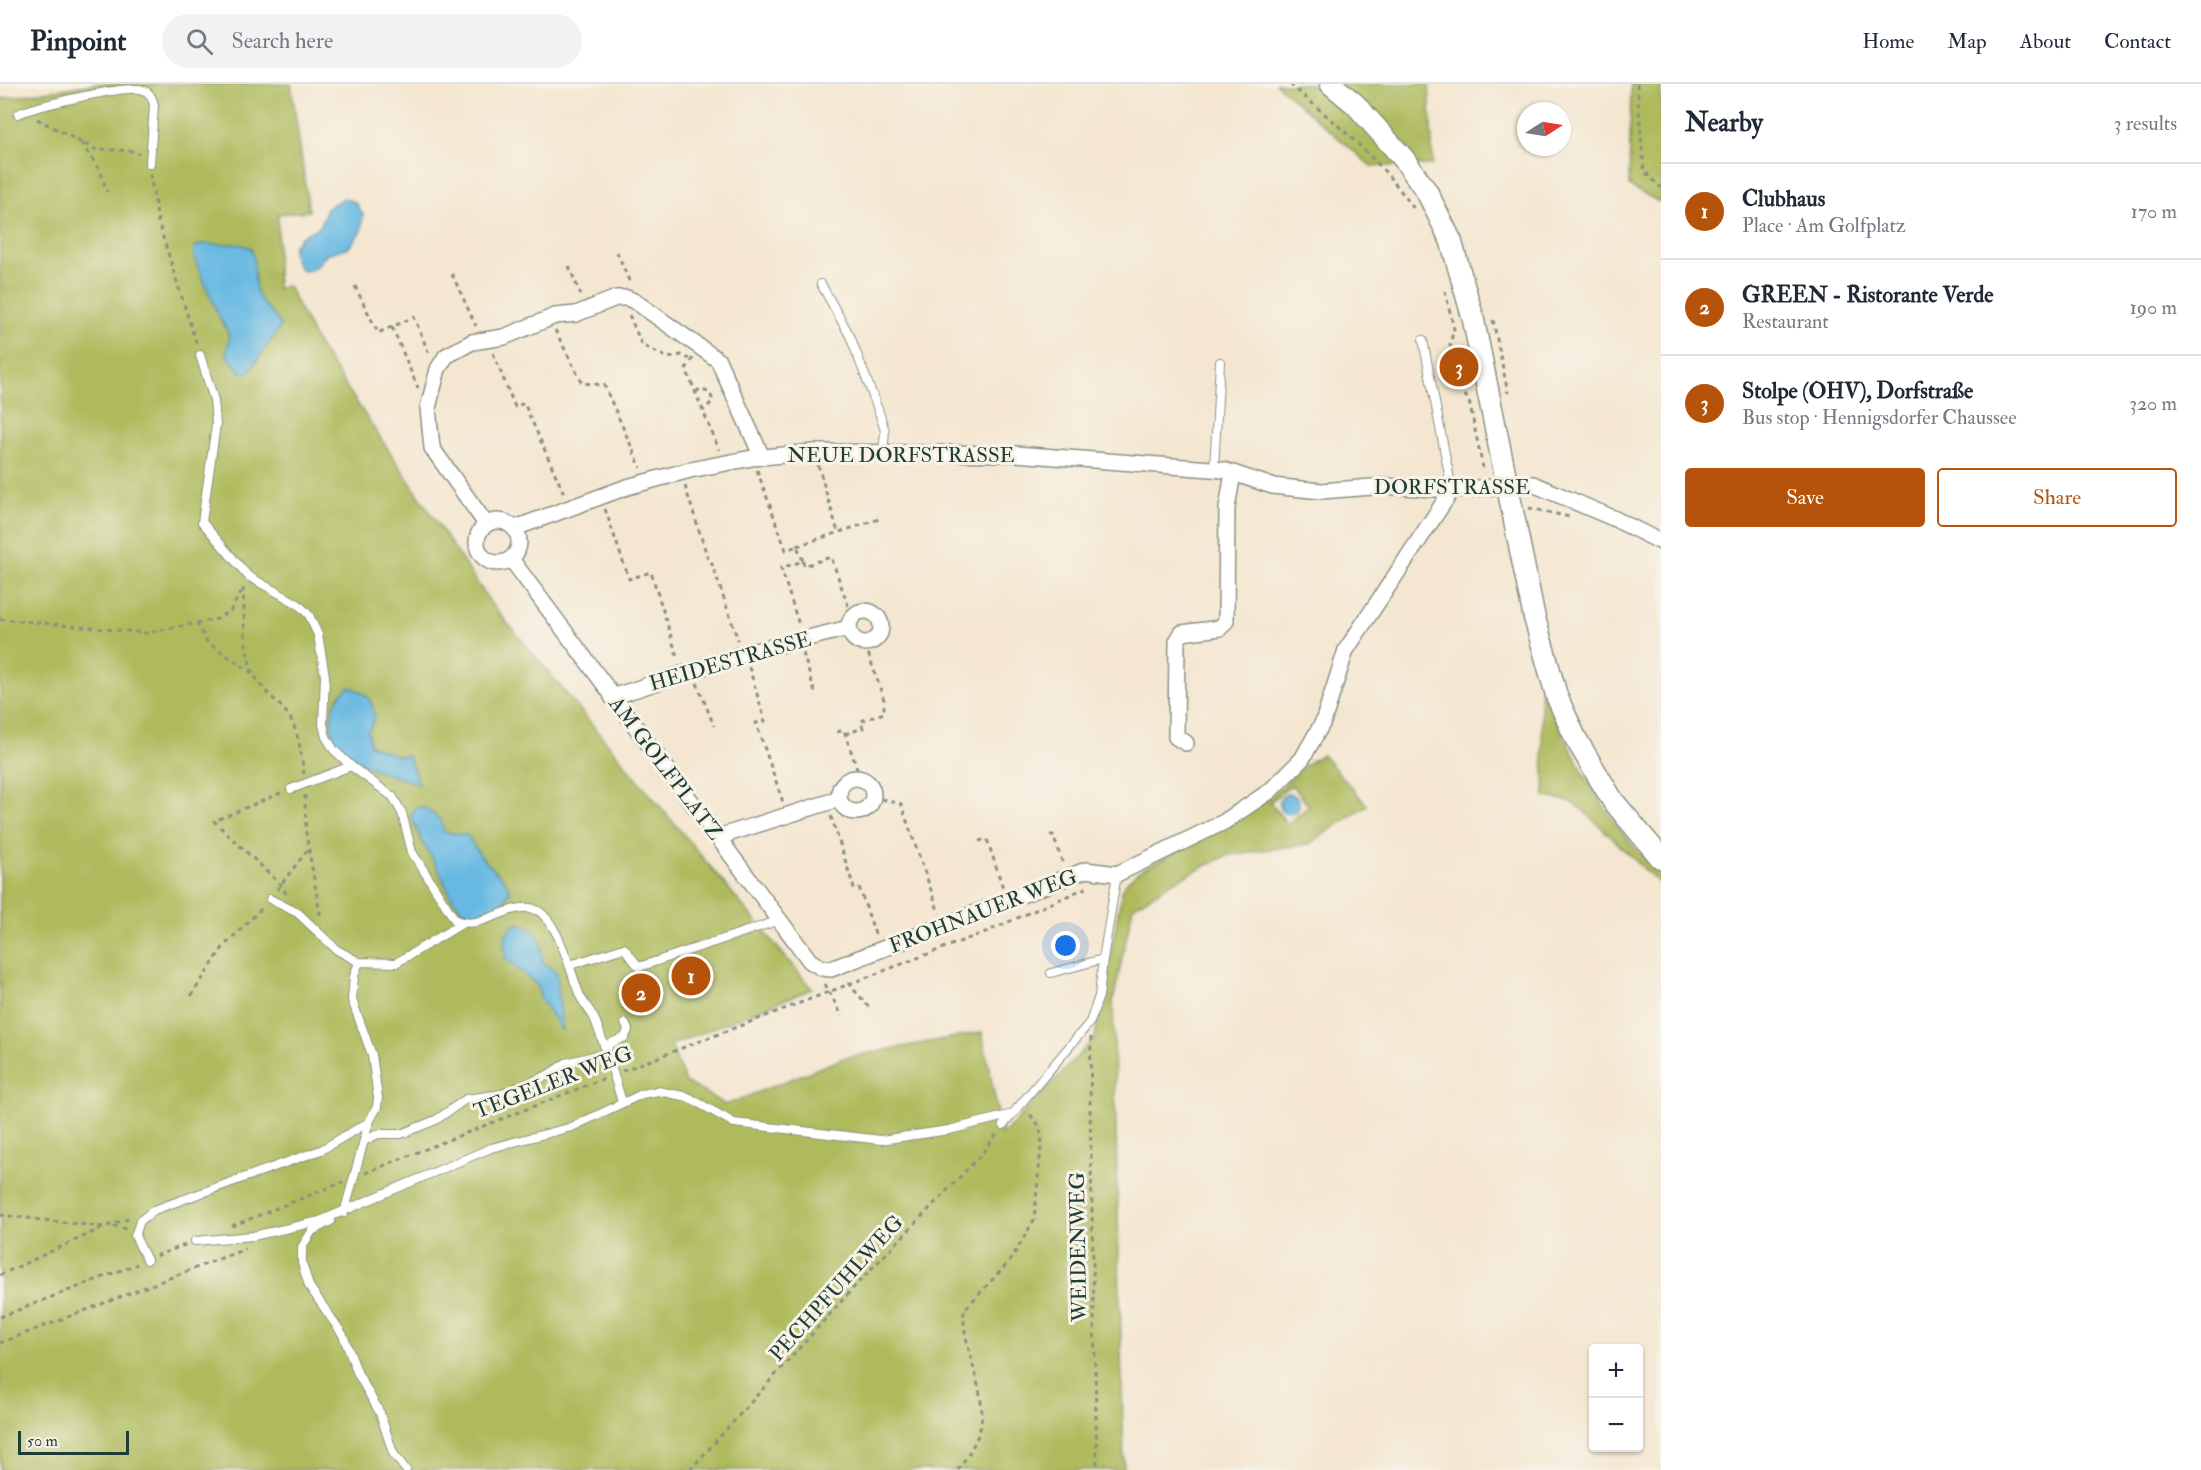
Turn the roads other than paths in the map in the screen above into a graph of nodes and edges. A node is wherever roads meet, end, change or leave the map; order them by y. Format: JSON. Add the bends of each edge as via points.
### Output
{"nodes":[{"id":1,"x":1331,"y":84,"type":"edge"},
{"id":2,"x":18,"y":114,"type":"road end"},
{"id":3,"x":150,"y":164,"type":"road end"},
{"id":4,"x":821,"y":284,"type":"dead end"},
{"id":5,"x":1423,"y":340,"type":"dead end"},
{"id":6,"x":200,"y":355,"type":"road end"},
{"id":7,"x":1220,"y":362,"type":"dead end"},
{"id":8,"x":884,"y":453,"type":"junction"},
{"id":9,"x":757,"y":457,"type":"junction"},
{"id":10,"x":1081,"y":458,"type":"joint"},
{"id":11,"x":1214,"y":469,"type":"junction"},
{"id":12,"x":1233,"y":473,"type":"junction"},
{"id":13,"x":1505,"y":485,"type":"junction"},
{"id":14,"x":1452,"y":490,"type":"junction"},
{"id":15,"x":486,"y":524,"type":"junction"},
{"id":16,"x":515,"y":528,"type":"junction"},
{"id":17,"x":1661,"y":542,"type":"edge"},
{"id":18,"x":511,"y":559,"type":"junction"},
{"id":19,"x":850,"y":623,"type":"junction"},
{"id":20,"x":612,"y":697,"type":"junction"},
{"id":21,"x":1186,"y":743,"type":"dead end"},
{"id":22,"x":351,"y":766,"type":"junction"},
{"id":23,"x":291,"y":789,"type":"road end"},
{"id":24,"x":834,"y":801,"type":"junction"},
{"id":25,"x":718,"y":837,"type":"junction"},
{"id":26,"x":1661,"y":858,"type":"edge"},
{"id":27,"x":1117,"y":874,"type":"junction"},
{"id":28,"x":270,"y":899,"type":"road end"},
{"id":29,"x":780,"y":920,"type":"junction"},
{"id":30,"x":463,"y":923,"type":"junction"},
{"id":31,"x":1103,"y":959,"type":"junction"},
{"id":32,"x":359,"y":962,"type":"junction"},
{"id":33,"x":570,"y":965,"type":"junction"},
{"id":34,"x":828,"y":968,"type":"joint"},
{"id":35,"x":1051,"y":973,"type":"dead end"},
{"id":36,"x":625,"y":1023,"type":"dead end"},
{"id":37,"x":606,"y":1053,"type":"junction"},
{"id":38,"x":622,"y":1102,"type":"junction"},
{"id":39,"x":1012,"y":1114,"type":"junction"},
{"id":40,"x":369,"y":1122,"type":"junction"},
{"id":41,"x":1003,"y":1125,"type":"road end"},
{"id":42,"x":364,"y":1141,"type":"junction"},
{"id":43,"x":345,"y":1212,"type":"junction"},
{"id":44,"x":195,"y":1241,"type":"road end"},
{"id":45,"x":147,"y":1260,"type":"road end"},
{"id":46,"x":406,"y":1470,"type":"edge"}],
"edges":[{"from":1,"to":13,"type":"main road","via":[[1355,104],[1404,159],[1451,241],[1473,318]]},
{"from":2,"to":3,"type":"lane","via":[[38,105],[144,90],[151,95],[154,105]]},
{"from":4,"to":8,"type":"lane","via":[[850,336],[879,412],[885,431]]},
{"from":5,"to":14,"type":"lane"},
{"from":6,"to":22,"type":"lane","via":[[214,400],[216,425],[202,522],[248,576],[298,604],[315,625],[325,676],[326,737]]},
{"from":7,"to":11,"type":"lane"},
{"from":8,"to":9,"type":"street","name":"NEUE DORFSTRASSE","via":[[814,452]]},
{"from":8,"to":10,"type":"street","name":"NEUE DORFSTRASSE"},
{"from":9,"to":15,"type":"street","via":[[725,369],[700,346],[629,300],[549,317],[504,337],[484,338],[459,347],[446,356],[433,384],[428,422],[432,448]]},
{"from":9,"to":16,"type":"street","name":"NEUE DORFSTRASSE","via":[[647,482]]},
{"from":10,"to":11,"type":"street","name":"DORFSTRASSE"},
{"from":11,"to":12,"type":"street","name":"DORFSTRASSE"},
{"from":12,"to":14,"type":"street","name":"DORFSTRASSE","via":[[1272,486],[1321,491],[1385,486]]},
{"from":12,"to":21,"type":"street","via":[[1227,508],[1225,625],[1182,633],[1177,641],[1176,736]]},
{"from":13,"to":14,"type":"street","name":"DORFSTRASSE"},
{"from":13,"to":17,"type":"street","name":"DORFSTRASSE","via":[[1533,484]]},
{"from":13,"to":26,"type":"main road","via":[[1541,645],[1557,697],[1576,739],[1613,801]]},
{"from":14,"to":27,"type":"street","via":[[1346,650],[1323,722],[1302,759],[1270,791],[1224,822]]},
{"from":15,"to":16,"type":"street","via":[[500,520]]},
{"from":15,"to":18,"type":"street","via":[[477,540],[483,558],[497,564]]},
{"from":16,"to":18,"type":"street","via":[[520,544]]},
{"from":18,"to":20,"type":"street","name":"AM GOLFPLATZ"},
{"from":19,"to":19,"type":"street","name":"HEIDESTRASSE","via":[[854,639],[865,644],[880,634],[878,618],[863,611]]},
{"from":19,"to":20,"type":"street","name":"HEIDESTRASSE"},
{"from":20,"to":25,"type":"street","name":"AM GOLFPLATZ"},
{"from":22,"to":23,"type":"lane"},
{"from":22,"to":30,"type":"lane","via":[[393,797],[419,865],[450,914]]},
{"from":24,"to":24,"type":"street","via":[[860,812],[873,797],[870,786],[860,778],[851,778]]},
{"from":24,"to":25,"type":"street"},
{"from":25,"to":29,"type":"street","name":"AM GOLFPLATZ"},
{"from":27,"to":31,"type":"lane"},
{"from":27,"to":34,"type":"street","name":"FROHNAUER WEG","via":[[1086,870]]},
{"from":28,"to":32,"type":"lane","via":[[298,913],[337,950]]},
{"from":29,"to":33,"type":"lane","via":[[639,967],[624,948]]},
{"from":29,"to":34,"type":"street","name":"AM GOLFPLATZ","via":[[810,961]]},
{"from":30,"to":32,"type":"lane","via":[[396,963]]},
{"from":30,"to":33,"type":"lane","via":[[518,909],[539,910],[554,930]]},
{"from":31,"to":35,"type":"lane"},
{"from":31,"to":39,"type":"lane","via":[[1090,1022]]},
{"from":32,"to":40,"type":"lane","via":[[352,1000],[368,1038],[378,1098]]},
{"from":33,"to":37,"type":"lane"},
{"from":36,"to":37,"type":"lane","via":[[626,1036],[609,1044]]},
{"from":37,"to":38,"type":"lane"},
{"from":37,"to":42,"type":"lane","via":[[566,1063],[502,1094],[466,1099],[436,1120],[401,1134],[378,1134]]},
{"from":38,"to":39,"type":"lane","via":[[658,1091],[688,1098],[734,1123],[881,1140],[949,1130]]},
{"from":38,"to":43,"type":"lane","via":[[572,1126],[491,1148]]},
{"from":39,"to":41,"type":"lane"},
{"from":40,"to":42,"type":"lane"},
{"from":40,"to":45,"type":"lane","via":[[321,1150],[154,1210],[140,1221],[135,1236]]},
{"from":42,"to":43,"type":"lane"},
{"from":43,"to":44,"type":"lane","via":[[253,1236]]},
{"from":43,"to":46,"type":"lane","via":[[312,1231],[302,1247],[302,1263],[309,1286],[343,1335],[358,1374],[380,1413],[393,1453]]}]}
